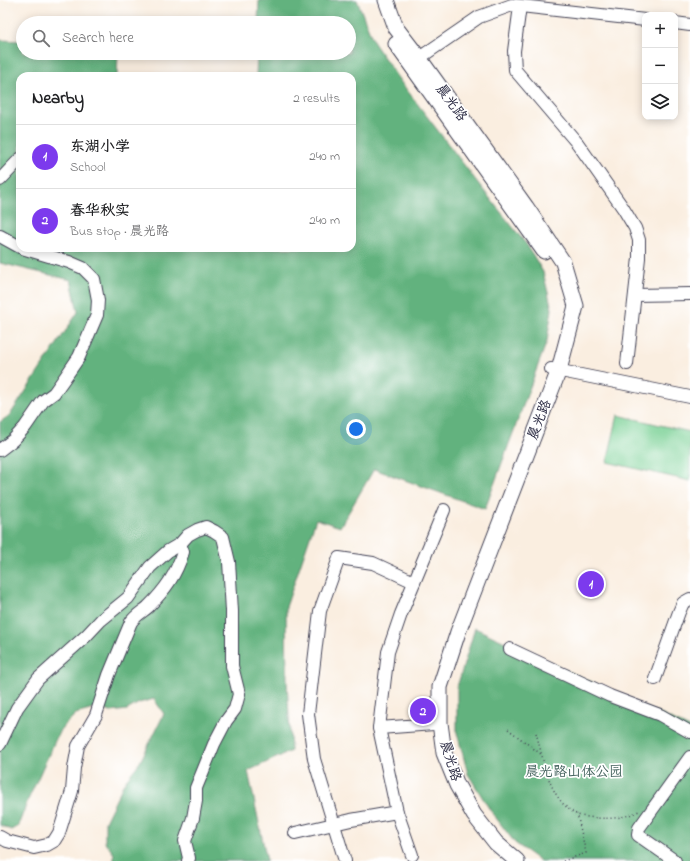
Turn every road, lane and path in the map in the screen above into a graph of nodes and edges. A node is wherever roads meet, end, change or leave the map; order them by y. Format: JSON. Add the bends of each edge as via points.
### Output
{"nodes":[{"id":1,"x":375,"y":0,"type":"edge"},
{"id":2,"x":386,"y":0,"type":"edge"},
{"id":3,"x":520,"y":6,"type":"junction"},
{"id":4,"x":642,"y":20,"type":"edge"},
{"id":5,"x":678,"y":23,"type":"edge"},
{"id":6,"x":690,"y":25,"type":"edge"},
{"id":7,"x":414,"y":61,"type":"junction"},
{"id":8,"x":16,"y":163,"type":"edge"},
{"id":9,"x":0,"y":180,"type":"edge"},
{"id":10,"x":0,"y":236,"type":"edge"},
{"id":11,"x":16,"y":245,"type":"edge"},
{"id":12,"x":35,"y":252,"type":"edge"},
{"id":13,"x":690,"y":294,"type":"edge"},
{"id":14,"x":635,"y":295,"type":"junction"},
{"id":15,"x":627,"y":364,"type":"dead end"},
{"id":16,"x":555,"y":370,"type":"junction"},
{"id":17,"x":690,"y":397,"type":"edge"},
{"id":18,"x":0,"y":450,"type":"edge"},
{"id":19,"x":444,"y":510,"type":"dead end"},
{"id":20,"x":180,"y":544,"type":"junction"},
{"id":21,"x":414,"y":582,"type":"junction"},
{"id":22,"x":690,"y":599,"type":"edge"},
{"id":23,"x":510,"y":649,"type":"dead end"},
{"id":24,"x":655,"y":679,"type":"dead end"},
{"id":25,"x":434,"y":724,"type":"junction"},
{"id":26,"x":379,"y":728,"type":"junction"},
{"id":27,"x":508,"y":729,"type":"dead end"},
{"id":28,"x":690,"y":732,"type":"edge"},
{"id":29,"x":536,"y":733,"type":"dead end"},
{"id":30,"x":0,"y":744,"type":"edge"},
{"id":31,"x":542,"y":755,"type":"junction"},
{"id":32,"x":688,"y":764,"type":"edge"},
{"id":33,"x":655,"y":805,"type":"junction"},
{"id":34,"x":397,"y":812,"type":"junction"},
{"id":35,"x":577,"y":814,"type":"junction"},
{"id":36,"x":334,"y":824,"type":"junction"},
{"id":37,"x":295,"y":833,"type":"dead end"},
{"id":38,"x":0,"y":837,"type":"edge"},
{"id":39,"x":412,"y":855,"type":"dead end"},
{"id":40,"x":188,"y":861,"type":"edge"},
{"id":41,"x":345,"y":861,"type":"edge"},
{"id":42,"x":508,"y":861,"type":"edge"},
{"id":43,"x":517,"y":861,"type":"edge"},
{"id":44,"x":563,"y":861,"type":"edge"},
{"id":45,"x":675,"y":861,"type":"edge"}],
"edges":[{"from":1,"to":7,"type":"main road","name":"晨光路","via":[[387,30]]},
{"from":2,"to":7,"type":"main road","name":"晨光路","via":[[396,28]]},
{"from":3,"to":4,"type":"street"},
{"from":3,"to":7,"type":"street","via":[[512,5],[478,17]]},
{"from":3,"to":14,"type":"street","via":[[514,51],[515,70],[578,144],[635,228],[639,240]]},
{"from":5,"to":6,"type":"street"},
{"from":7,"to":16,"type":"main road","name":"晨光路","via":[[526,207],[563,262],[576,306]]},
{"from":8,"to":9,"type":"street"},
{"from":10,"to":11,"type":"street"},
{"from":12,"to":18,"type":"street","via":[[83,268],[94,279],[98,300],[97,315],[79,356],[54,393],[43,401],[13,440]]},
{"from":13,"to":14,"type":"street"},
{"from":14,"to":15,"type":"street"},
{"from":16,"to":17,"type":"street"},
{"from":16,"to":25,"type":"main road","name":"晨光路","via":[[451,629],[434,684]]},
{"from":16,"to":43,"type":"main road","name":"晨光路","via":[[440,687],[440,723],[444,753],[457,785],[474,815],[496,843]]},
{"from":19,"to":21,"type":"street"},
{"from":20,"to":30,"type":"street","via":[[150,567],[128,598],[100,620],[38,679],[17,708]]},
{"from":20,"to":38,"type":"street","via":[[183,552],[176,572],[163,592],[131,622],[111,668],[96,715],[78,746],[72,792],[59,833],[54,841],[34,848]]},
{"from":20,"to":40,"type":"street","via":[[192,532],[206,527],[223,537],[231,587],[232,666],[239,694],[235,709],[214,744],[196,788],[193,818],[185,841]]},
{"from":21,"to":26,"type":"street","via":[[388,652]]},
{"from":21,"to":36,"type":"street","via":[[373,563],[339,558],[320,611],[308,714],[314,758]]},
{"from":22,"to":24,"type":"street","via":[[683,603],[679,612]]},
{"from":23,"to":28,"type":"street","via":[[610,696],[660,715]]},
{"from":25,"to":26,"type":"street"},
{"from":25,"to":42,"type":"main road","name":"晨光路","via":[[437,754],[451,788],[468,818],[492,848]]},
{"from":26,"to":34,"type":"street"},
{"from":27,"to":31,"type":"path"},
{"from":29,"to":31,"type":"path"},
{"from":31,"to":35,"type":"path","via":[[549,780],[559,799]]},
{"from":32,"to":33,"type":"street"},
{"from":33,"to":35,"type":"path","via":[[646,806],[629,816],[618,818],[592,818]]},
{"from":33,"to":45,"type":"street","via":[[638,828],[638,835]]},
{"from":34,"to":36,"type":"street"},
{"from":34,"to":39,"type":"street"},
{"from":35,"to":44,"type":"path","via":[[586,853]]},
{"from":36,"to":37,"type":"street"},
{"from":36,"to":41,"type":"street"}]}
